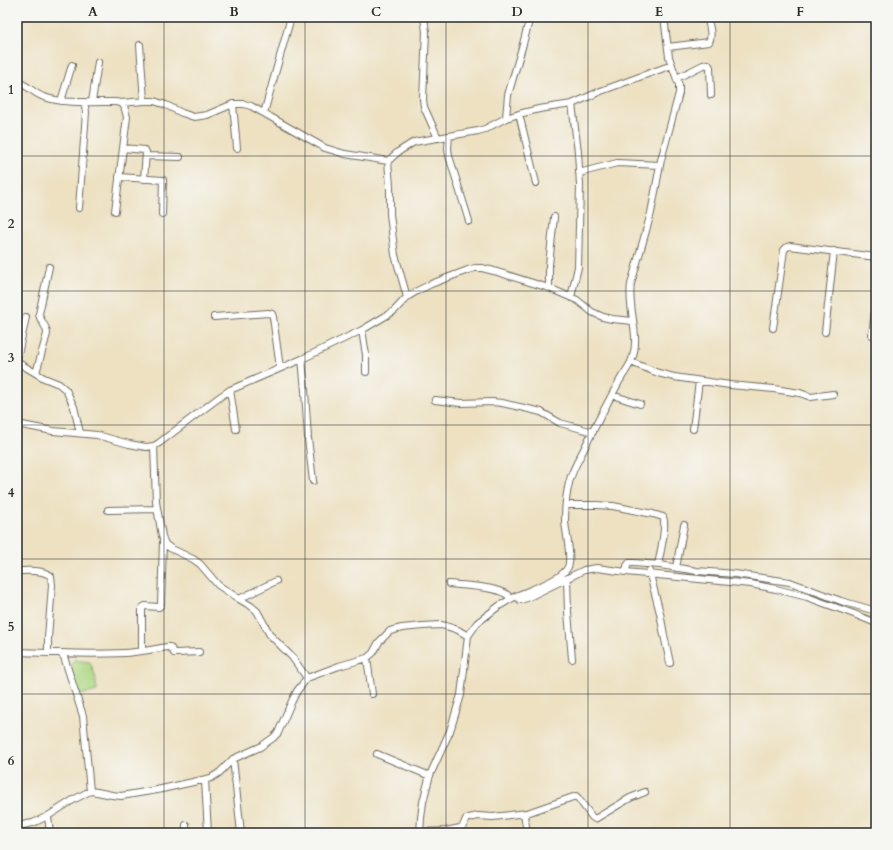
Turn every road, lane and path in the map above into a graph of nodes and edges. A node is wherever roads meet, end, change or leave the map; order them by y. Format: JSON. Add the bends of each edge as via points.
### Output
{"nodes":[{"id":1,"x":291,"y":17,"type":"edge"},
{"id":2,"x":424,"y":17,"type":"edge"},
{"id":3,"x":530,"y":17,"type":"edge"},
{"id":4,"x":664,"y":17,"type":"edge"},
{"id":5,"x":707,"y":17,"type":"edge"},
{"id":6,"x":140,"y":45,"type":"dead end"},
{"id":7,"x":668,"y":47,"type":"junction"},
{"id":8,"x":98,"y":62,"type":"dead end"},
{"id":9,"x":72,"y":65,"type":"dead end"},
{"id":10,"x":674,"y":71,"type":"junction"},
{"id":11,"x":17,"y":82,"type":"edge"},
{"id":12,"x":711,"y":95,"type":"dead end"},
{"id":13,"x":61,"y":101,"type":"junction"},
{"id":14,"x":144,"y":101,"type":"junction"},
{"id":15,"x":92,"y":102,"type":"junction"},
{"id":16,"x":85,"y":104,"type":"junction"},
{"id":17,"x":124,"y":107,"type":"junction"},
{"id":18,"x":233,"y":107,"type":"junction"},
{"id":19,"x":573,"y":108,"type":"junction"},
{"id":20,"x":264,"y":113,"type":"junction"},
{"id":21,"x":506,"y":118,"type":"junction"},
{"id":22,"x":520,"y":118,"type":"junction"},
{"id":23,"x":438,"y":138,"type":"junction"},
{"id":24,"x":448,"y":142,"type":"junction"},
{"id":25,"x":123,"y":148,"type":"junction"},
{"id":26,"x":237,"y":148,"type":"dead end"},
{"id":27,"x":146,"y":156,"type":"junction"},
{"id":28,"x":180,"y":157,"type":"dead end"},
{"id":29,"x":388,"y":164,"type":"junction"},
{"id":30,"x":660,"y":166,"type":"junction"},
{"id":31,"x":579,"y":173,"type":"junction"},
{"id":32,"x":119,"y":177,"type":"junction"},
{"id":33,"x":144,"y":178,"type":"junction"},
{"id":34,"x":536,"y":183,"type":"dead end"},
{"id":35,"x":80,"y":208,"type":"dead end"},
{"id":36,"x":115,"y":211,"type":"dead end"},
{"id":37,"x":162,"y":214,"type":"dead end"},
{"id":38,"x":554,"y":217,"type":"dead end"},
{"id":39,"x":470,"y":221,"type":"dead end"},
{"id":40,"x":834,"y":251,"type":"junction"},
{"id":41,"x":876,"y":258,"type":"edge"},
{"id":42,"x":49,"y":267,"type":"dead end"},
{"id":43,"x":549,"y":288,"type":"junction"},
{"id":44,"x":407,"y":297,"type":"junction"},
{"id":45,"x":571,"y":297,"type":"junction"},
{"id":46,"x":876,"y":302,"type":"edge"},
{"id":47,"x":26,"y":317,"type":"dead end"},
{"id":48,"x":214,"y":317,"type":"dead end"},
{"id":49,"x":633,"y":321,"type":"junction"},
{"id":50,"x":774,"y":328,"type":"dead end"},
{"id":51,"x":362,"y":330,"type":"junction"},
{"id":52,"x":825,"y":332,"type":"dead end"},
{"id":53,"x":872,"y":335,"type":"dead end"},
{"id":54,"x":17,"y":359,"type":"edge"},
{"id":55,"x":302,"y":359,"type":"junction"},
{"id":56,"x":17,"y":362,"type":"edge"},
{"id":57,"x":630,"y":362,"type":"junction"},
{"id":58,"x":280,"y":368,"type":"junction"},
{"id":59,"x":366,"y":372,"type":"dead end"},
{"id":60,"x":36,"y":373,"type":"junction"},
{"id":61,"x":699,"y":381,"type":"junction"},
{"id":62,"x":230,"y":390,"type":"junction"},
{"id":63,"x":833,"y":394,"type":"dead end"},
{"id":64,"x":612,"y":395,"type":"junction"},
{"id":65,"x":435,"y":400,"type":"dead end"},
{"id":66,"x":640,"y":404,"type":"dead end"},
{"id":67,"x":17,"y":426,"type":"edge"},
{"id":68,"x":236,"y":429,"type":"dead end"},
{"id":69,"x":693,"y":429,"type":"dead end"},
{"id":70,"x":593,"y":432,"type":"junction"},
{"id":71,"x":80,"y":433,"type":"junction"},
{"id":72,"x":154,"y":446,"type":"junction"},
{"id":73,"x":313,"y":481,"type":"dead end"},
{"id":74,"x":566,"y":505,"type":"junction"},
{"id":75,"x":157,"y":509,"type":"junction"},
{"id":76,"x":108,"y":510,"type":"dead end"},
{"id":77,"x":684,"y":525,"type":"dead end"},
{"id":78,"x":163,"y":540,"type":"junction"},
{"id":79,"x":648,"y":564,"type":"junction"},
{"id":80,"x":658,"y":565,"type":"junction"},
{"id":81,"x":676,"y":568,"type":"junction"},
{"id":82,"x":17,"y":571,"type":"edge"},
{"id":83,"x":626,"y":572,"type":"junction"},
{"id":84,"x":650,"y":574,"type":"junction"},
{"id":85,"x":567,"y":579,"type":"junction"},
{"id":86,"x":276,"y":581,"type":"dead end"},
{"id":87,"x":449,"y":584,"type":"dead end"},
{"id":88,"x":514,"y":597,"type":"junction"},
{"id":89,"x":239,"y":599,"type":"junction"},
{"id":90,"x":876,"y":611,"type":"edge"},
{"id":91,"x":876,"y":623,"type":"edge"},
{"id":92,"x":468,"y":636,"type":"junction"},
{"id":93,"x":142,"y":651,"type":"junction"},
{"id":94,"x":17,"y":652,"type":"edge"},
{"id":95,"x":48,"y":652,"type":"junction"},
{"id":96,"x":199,"y":652,"type":"dead end"},
{"id":97,"x":60,"y":653,"type":"junction"},
{"id":98,"x":367,"y":658,"type":"junction"},
{"id":99,"x":572,"y":659,"type":"dead end"},
{"id":100,"x":670,"y":663,"type":"dead end"},
{"id":101,"x":308,"y":678,"type":"junction"},
{"id":102,"x":372,"y":694,"type":"dead end"},
{"id":103,"x":377,"y":754,"type":"dead end"},
{"id":104,"x":233,"y":759,"type":"junction"},
{"id":105,"x":430,"y":776,"type":"junction"},
{"id":106,"x":205,"y":780,"type":"junction"},
{"id":107,"x":90,"y":791,"type":"junction"},
{"id":108,"x":645,"y":792,"type":"dead end"},
{"id":109,"x":524,"y":813,"type":"junction"},
{"id":110,"x":48,"y":816,"type":"junction"},
{"id":111,"x":186,"y":825,"type":"dead end"},
{"id":112,"x":17,"y":826,"type":"edge"},
{"id":113,"x":420,"y":832,"type":"edge"},
{"id":114,"x":50,"y":833,"type":"edge"},
{"id":115,"x":186,"y":833,"type":"edge"},
{"id":116,"x":208,"y":833,"type":"edge"},
{"id":117,"x":241,"y":833,"type":"edge"},
{"id":118,"x":527,"y":833,"type":"edge"}],
"edges":[{"from":1,"to":20,"type":"street"},
{"from":2,"to":23,"type":"street","via":[[426,32],[422,98]]},
{"from":3,"to":21,"type":"street","via":[[508,95]]},
{"from":4,"to":7,"type":"street"},
{"from":5,"to":7,"type":"street","via":[[711,36],[708,42]]},
{"from":6,"to":14,"type":"street"},
{"from":7,"to":10,"type":"street"},
{"from":8,"to":15,"type":"street"},
{"from":9,"to":13,"type":"street"},
{"from":10,"to":12,"type":"street","via":[[708,64]]},
{"from":10,"to":19,"type":"street","via":[[601,91]]},
{"from":10,"to":30,"type":"street","via":[[679,93]]},
{"from":11,"to":13,"type":"street","via":[[36,94]]},
{"from":13,"to":16,"type":"street"},
{"from":14,"to":17,"type":"street"},
{"from":14,"to":18,"type":"street","via":[[160,103],[194,117]]},
{"from":15,"to":16,"type":"street"},
{"from":15,"to":17,"type":"street","via":[[115,102]]},
{"from":16,"to":35,"type":"street"},
{"from":17,"to":25,"type":"street","via":[[127,117]]},
{"from":18,"to":20,"type":"street","via":[[244,104]]},
{"from":18,"to":26,"type":"street"},
{"from":19,"to":22,"type":"street","via":[[539,109]]},
{"from":19,"to":31,"type":"street"},
{"from":20,"to":29,"type":"street","via":[[325,148]]},
{"from":21,"to":22,"type":"street"},
{"from":21,"to":24,"type":"street","via":[[485,129]]},
{"from":22,"to":34,"type":"street"},
{"from":23,"to":24,"type":"street"},
{"from":23,"to":29,"type":"street","via":[[414,142],[398,152]]},
{"from":24,"to":39,"type":"street","via":[[449,156]]},
{"from":25,"to":27,"type":"street","via":[[145,150]]},
{"from":25,"to":32,"type":"street"},
{"from":27,"to":28,"type":"street"},
{"from":27,"to":33,"type":"street"},
{"from":29,"to":44,"type":"street","via":[[395,255]]},
{"from":30,"to":31,"type":"street","via":[[617,163]]},
{"from":30,"to":49,"type":"street","via":[[651,213],[631,284]]},
{"from":31,"to":45,"type":"street","via":[[578,267]]},
{"from":32,"to":33,"type":"street"},
{"from":32,"to":36,"type":"street"},
{"from":33,"to":37,"type":"street","via":[[163,180]]},
{"from":38,"to":43,"type":"street"},
{"from":40,"to":41,"type":"street"},
{"from":40,"to":50,"type":"street","via":[[790,246],[784,250]]},
{"from":40,"to":52,"type":"street"},
{"from":42,"to":60,"type":"street","via":[[39,314],[48,334]]},
{"from":43,"to":44,"type":"street","via":[[494,271],[475,268],[431,284]]},
{"from":43,"to":45,"type":"street"},
{"from":44,"to":51,"type":"street","via":[[394,311]]},
{"from":45,"to":49,"type":"street","via":[[603,317]]},
{"from":46,"to":53,"type":"street"},
{"from":47,"to":54,"type":"street"},
{"from":48,"to":58,"type":"street","via":[[272,314]]},
{"from":49,"to":57,"type":"street","via":[[635,343]]},
{"from":51,"to":55,"type":"street"},
{"from":51,"to":59,"type":"street","via":[[366,349]]},
{"from":55,"to":58,"type":"street"},
{"from":55,"to":73,"type":"street"},
{"from":56,"to":60,"type":"street"},
{"from":57,"to":61,"type":"street","via":[[665,376]]},
{"from":57,"to":64,"type":"street"},
{"from":58,"to":62,"type":"street"},
{"from":60,"to":71,"type":"street","via":[[66,390],[74,407]]},
{"from":61,"to":63,"type":"street","via":[[781,390],[811,397]]},
{"from":61,"to":69,"type":"street"},
{"from":62,"to":68,"type":"street"},
{"from":62,"to":72,"type":"street"},
{"from":64,"to":66,"type":"street"},
{"from":64,"to":70,"type":"street"},
{"from":65,"to":70,"type":"street","via":[[502,403],[541,412],[560,423]]},
{"from":67,"to":71,"type":"street"},
{"from":70,"to":74,"type":"street","via":[[569,483]]},
{"from":71,"to":72,"type":"street","via":[[146,447]]},
{"from":72,"to":75,"type":"street"},
{"from":74,"to":80,"type":"street","via":[[613,506],[663,517]]},
{"from":74,"to":88,"type":"street","via":[[568,568],[559,577]]},
{"from":75,"to":76,"type":"street"},
{"from":75,"to":78,"type":"street"},
{"from":77,"to":81,"type":"street"},
{"from":78,"to":89,"type":"street","via":[[170,548],[193,559],[218,584]]},
{"from":78,"to":93,"type":"street","via":[[161,604],[159,607],[142,608]]},
{"from":79,"to":80,"type":"street"},
{"from":79,"to":83,"type":"street","via":[[629,563]]},
{"from":79,"to":84,"type":"street"},
{"from":80,"to":81,"type":"street"},
{"from":81,"to":90,"type":"street","via":[[790,582]]},
{"from":82,"to":95,"type":"street","via":[[41,572],[51,576]]},
{"from":83,"to":84,"type":"street"},
{"from":83,"to":85,"type":"street","via":[[591,568]]},
{"from":84,"to":91,"type":"street","via":[[751,584],[776,589],[807,597]]},
{"from":84,"to":100,"type":"street"},
{"from":85,"to":88,"type":"street","via":[[527,598],[520,600]]},
{"from":85,"to":99,"type":"street"},
{"from":86,"to":89,"type":"street"},
{"from":87,"to":88,"type":"street","via":[[500,591]]},
{"from":88,"to":92,"type":"street","via":[[477,623]]},
{"from":89,"to":101,"type":"street","via":[[257,611],[270,635]]},
{"from":92,"to":98,"type":"street","via":[[446,626],[394,630],[383,637]]},
{"from":92,"to":105,"type":"street","via":[[456,715]]},
{"from":93,"to":96,"type":"street","via":[[170,647],[176,653]]},
{"from":93,"to":97,"type":"street"},
{"from":94,"to":95,"type":"street"},
{"from":95,"to":97,"type":"street"},
{"from":97,"to":107,"type":"street","via":[[64,657],[83,716]]},
{"from":98,"to":101,"type":"street"},
{"from":98,"to":102,"type":"street"},
{"from":101,"to":104,"type":"street","via":[[297,691],[278,733],[260,747]]},
{"from":103,"to":105,"type":"street"},
{"from":104,"to":106,"type":"street","via":[[219,773]]},
{"from":104,"to":117,"type":"street"},
{"from":105,"to":113,"type":"street","via":[[423,802]]},
{"from":106,"to":107,"type":"street","via":[[121,796]]},
{"from":106,"to":116,"type":"street"},
{"from":107,"to":110,"type":"street"},
{"from":108,"to":109,"type":"street","via":[[595,819],[576,796]]},
{"from":109,"to":113,"type":"street","via":[[478,816],[466,820],[460,828]]},
{"from":109,"to":118,"type":"street"},
{"from":110,"to":112,"type":"street","via":[[33,823]]},
{"from":110,"to":114,"type":"street"},
{"from":111,"to":115,"type":"street"}]}
